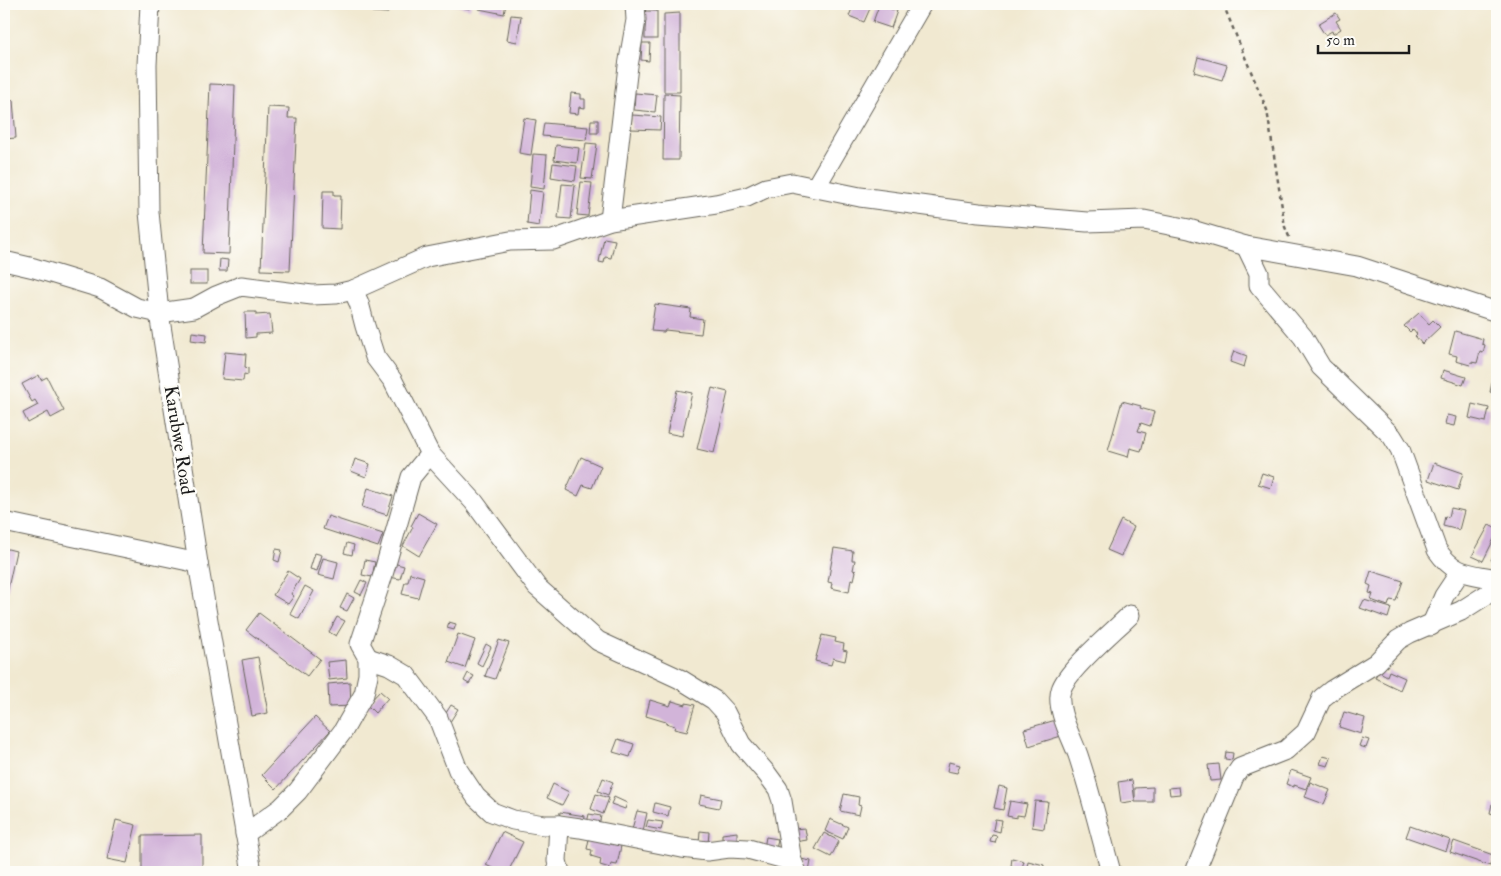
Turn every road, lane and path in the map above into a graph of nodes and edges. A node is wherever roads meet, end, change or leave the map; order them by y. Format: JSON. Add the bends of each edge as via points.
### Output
{"nodes":[{"id":1,"x":150,"y":4,"type":"edge"},
{"id":2,"x":635,"y":4,"type":"edge"},
{"id":3,"x":922,"y":4,"type":"edge"},
{"id":4,"x":1222,"y":4,"type":"edge"},
{"id":5,"x":815,"y":188,"type":"junction"},
{"id":6,"x":610,"y":220,"type":"junction"},
{"id":7,"x":1246,"y":246,"type":"junction"},
{"id":8,"x":1294,"y":254,"type":"junction"},
{"id":9,"x":4,"y":262,"type":"edge"},
{"id":10,"x":353,"y":290,"type":"junction"},
{"id":11,"x":1497,"y":312,"type":"edge"},
{"id":12,"x":159,"y":313,"type":"junction"},
{"id":13,"x":430,"y":454,"type":"junction"},
{"id":14,"x":4,"y":522,"type":"edge"},
{"id":15,"x":198,"y":563,"type":"junction"},
{"id":16,"x":1460,"y":572,"type":"junction"},
{"id":17,"x":1497,"y":579,"type":"edge"},
{"id":18,"x":1497,"y":588,"type":"edge"},
{"id":19,"x":1130,"y":615,"type":"dead end"},
{"id":20,"x":1431,"y":626,"type":"junction"},
{"id":21,"x":368,"y":658,"type":"junction"},
{"id":22,"x":559,"y":825,"type":"junction"},
{"id":23,"x":245,"y":834,"type":"junction"},
{"id":24,"x":794,"y":867,"type":"edge"},
{"id":25,"x":252,"y":872,"type":"edge"},
{"id":26,"x":560,"y":872,"type":"edge"},
{"id":27,"x":1111,"y":872,"type":"edge"},
{"id":28,"x":1195,"y":872,"type":"edge"}],
"edges":[{"from":1,"to":12,"type":"street","name":"Karubwe Road","via":[[147,65],[149,212]]},
{"from":2,"to":6,"type":"street","via":[[636,20]]},
{"from":3,"to":5,"type":"street"},
{"from":4,"to":8,"type":"path","via":[[1267,110],[1286,226]]},
{"from":5,"to":6,"type":"street","via":[[792,183],[716,204]]},
{"from":5,"to":7,"type":"street","via":[[860,197],[1042,220],[1144,220],[1189,228]]},
{"from":6,"to":10,"type":"street","via":[[553,240],[510,241],[427,257]]},
{"from":7,"to":8,"type":"street"},
{"from":7,"to":16,"type":"street","via":[[1259,273],[1259,285],[1303,337],[1321,367],[1392,436],[1400,449],[1437,550]]},
{"from":8,"to":11,"type":"street","via":[[1357,266]]},
{"from":9,"to":12,"type":"street","via":[[100,288],[137,308]]},
{"from":10,"to":12,"type":"street","via":[[312,294],[241,286],[194,308]]},
{"from":10,"to":13,"type":"street","via":[[375,356],[393,380]]},
{"from":12,"to":15,"type":"street","name":"Karubwe Road"},
{"from":13,"to":21,"type":"street","via":[[411,477],[360,644]]},
{"from":13,"to":24,"type":"street","via":[[474,502],[537,588],[598,641],[680,679],[714,700],[725,712],[741,744],[778,789]]},
{"from":14,"to":15,"type":"street"},
{"from":15,"to":23,"type":"street","name":"Karubwe Road"},
{"from":16,"to":17,"type":"street"},
{"from":16,"to":20,"type":"street","via":[[1444,596]]},
{"from":18,"to":20,"type":"street"},
{"from":19,"to":27,"type":"street","via":[[1065,680],[1060,692],[1064,718],[1078,755]]},
{"from":20,"to":28,"type":"street","via":[[1398,640],[1376,663],[1322,698],[1306,732],[1286,750],[1240,768]]},
{"from":21,"to":22,"type":"street","via":[[406,675],[438,718],[458,770],[476,797],[492,812],[514,820]]},
{"from":21,"to":23,"type":"street","via":[[364,694],[342,731],[298,791]]},
{"from":22,"to":24,"type":"street","via":[[682,848],[707,851],[748,849]]},
{"from":22,"to":26,"type":"street","via":[[557,861]]},
{"from":23,"to":25,"type":"street","name":"Karubwe Road"}]}
